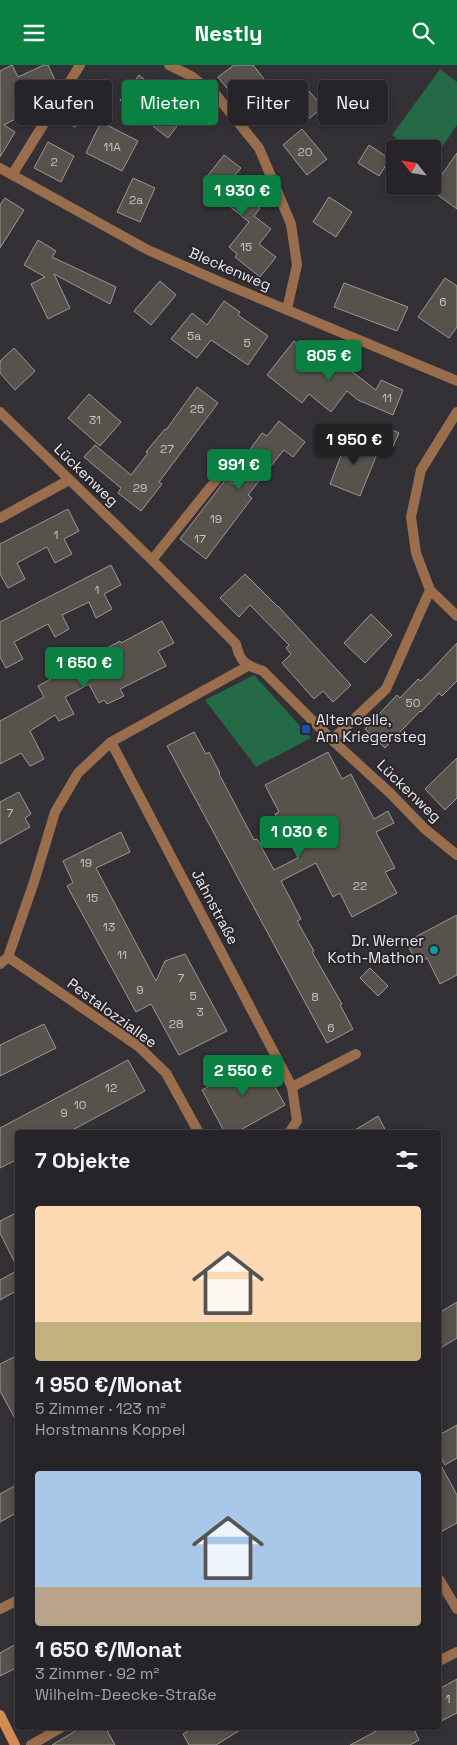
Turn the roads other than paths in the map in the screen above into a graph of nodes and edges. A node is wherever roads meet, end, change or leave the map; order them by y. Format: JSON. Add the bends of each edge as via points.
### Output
{"nodes":[{"id":1,"x":80,"y":65,"type":"edge"},
{"id":2,"x":169,"y":65,"type":"edge"},
{"id":3,"x":0,"y":168,"type":"edge"},
{"id":4,"x":12,"y":175,"type":"junction"},
{"id":5,"x":287,"y":309,"type":"junction"},
{"id":6,"x":457,"y":381,"type":"edge"},
{"id":7,"x":0,"y":412,"type":"edge"},
{"id":8,"x":457,"y":412,"type":"edge"},
{"id":9,"x":228,"y":465,"type":"dead end"},
{"id":10,"x":69,"y":480,"type":"junction"},
{"id":11,"x":0,"y":517,"type":"edge"},
{"id":12,"x":152,"y":560,"type":"junction"},
{"id":13,"x":430,"y":590,"type":"junction"},
{"id":14,"x":457,"y":616,"type":"edge"},
{"id":15,"x":248,"y":666,"type":"junction"},
{"id":16,"x":332,"y":740,"type":"junction"},
{"id":17,"x":111,"y":742,"type":"junction"},
{"id":18,"x":457,"y":855,"type":"edge"},
{"id":19,"x":4,"y":960,"type":"edge"},
{"id":20,"x":356,"y":1054,"type":"dead end"},
{"id":21,"x":292,"y":1087,"type":"junction"},
{"id":22,"x":198,"y":1130,"type":"edge"},
{"id":23,"x":290,"y":1130,"type":"edge"},
{"id":24,"x":441,"y":1582,"type":"edge"},
{"id":25,"x":15,"y":1601,"type":"edge"},
{"id":26,"x":0,"y":1609,"type":"edge"},
{"id":27,"x":457,"y":1609,"type":"edge"},
{"id":28,"x":457,"y":1651,"type":"edge"},
{"id":29,"x":441,"y":1660,"type":"edge"},
{"id":30,"x":0,"y":1715,"type":"edge"},
{"id":31,"x":57,"y":1730,"type":"edge"},
{"id":32,"x":15,"y":1745,"type":"edge"},
{"id":33,"x":31,"y":1745,"type":"edge"}],
"edges":[{"from":1,"to":4,"type":"street"},
{"from":2,"to":5,"type":"street","via":[[191,76],[216,95],[258,148],[291,224],[297,265]]},
{"from":3,"to":4,"type":"street","name":"Bleckenweg"},
{"from":4,"to":5,"type":"street","name":"Bleckenweg","via":[[148,250]]},
{"from":5,"to":6,"type":"street","name":"Bleckenweg"},
{"from":7,"to":10,"type":"street","name":"Lückenweg"},
{"from":8,"to":13,"type":"street","via":[[421,470],[411,517],[416,553]]},
{"from":9,"to":12,"type":"street"},
{"from":10,"to":11,"type":"street"},
{"from":10,"to":12,"type":"street","name":"Lückenweg"},
{"from":12,"to":15,"type":"street","name":"Lückenweg","via":[[236,644],[238,656]]},
{"from":13,"to":14,"type":"street"},
{"from":13,"to":16,"type":"street","via":[[386,689]]},
{"from":15,"to":16,"type":"street","name":"Lückenweg","via":[[263,671]]},
{"from":15,"to":17,"type":"street"},
{"from":16,"to":18,"type":"street","name":"Lückenweg","via":[[425,829]]},
{"from":17,"to":19,"type":"street","via":[[78,773],[55,812],[34,883]]},
{"from":17,"to":21,"type":"street","name":"Jahnstraße"},
{"from":19,"to":22,"type":"street","name":"Pestalozziallee","via":[[138,1046],[166,1073]]},
{"from":20,"to":21,"type":"street"},
{"from":21,"to":23,"type":"street","name":"Jahnstraße","via":[[297,1121]]},
{"from":24,"to":27,"type":"street"},
{"from":25,"to":26,"type":"street"},
{"from":28,"to":29,"type":"street"},
{"from":30,"to":32,"type":"street"},
{"from":31,"to":33,"type":"street"}]}
